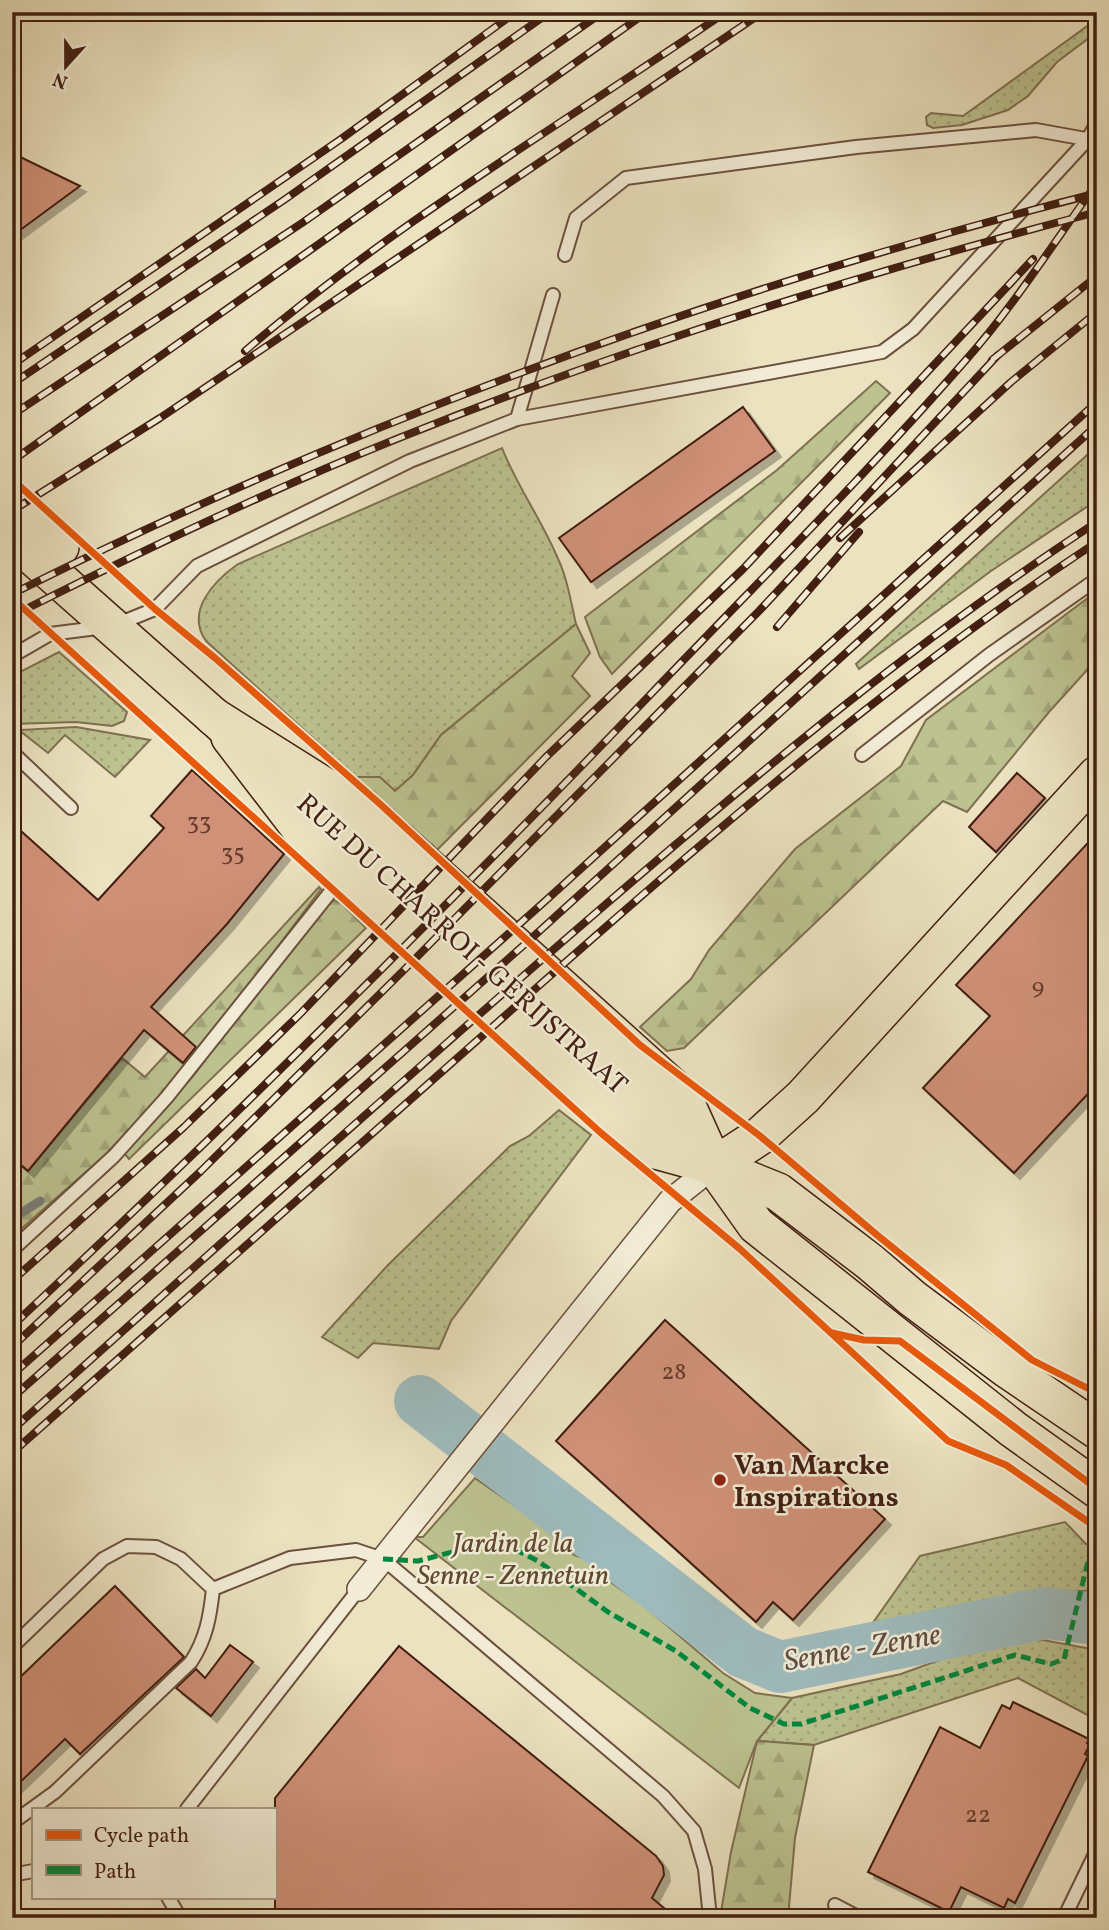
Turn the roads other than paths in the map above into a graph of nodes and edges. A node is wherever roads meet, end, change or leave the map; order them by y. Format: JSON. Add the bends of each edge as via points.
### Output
{"nodes":[{"id":1,"x":1097,"y":123,"type":"edge"},
{"id":2,"x":1092,"y":140,"type":"edge"},
{"id":3,"x":565,"y":255,"type":"dead end"},
{"id":4,"x":553,"y":295,"type":"dead end"},
{"id":5,"x":517,"y":419,"type":"junction"},
{"id":6,"x":12,"y":506,"type":"edge"},
{"id":7,"x":12,"y":538,"type":"edge"},
{"id":8,"x":12,"y":558,"type":"edge"},
{"id":9,"x":1097,"y":579,"type":"edge"},
{"id":10,"x":113,"y":626,"type":"junction"},
{"id":11,"x":12,"y":656,"type":"edge"},
{"id":12,"x":214,"y":717,"type":"junction"},
{"id":13,"x":12,"y":752,"type":"edge"},
{"id":14,"x":862,"y":755,"type":"dead end"},
{"id":15,"x":1097,"y":775,"type":"edge"},
{"id":16,"x":71,"y":808,"type":"dead end"},
{"id":17,"x":342,"y":877,"type":"junction"},
{"id":18,"x":714,"y":1166,"type":"junction"},
{"id":19,"x":12,"y":1250,"type":"edge"},
{"id":20,"x":1094,"y":1422,"type":"edge"},
{"id":21,"x":1059,"y":1461,"type":"junction"},
{"id":22,"x":1097,"y":1489,"type":"edge"},
{"id":23,"x":383,"y":1559,"type":"junction"},
{"id":24,"x":213,"y":1589,"type":"junction"},
{"id":25,"x":359,"y":1589,"type":"joint"},
{"id":26,"x":12,"y":1647,"type":"edge"},
{"id":27,"x":32,"y":1808,"type":"edge"},
{"id":28,"x":32,"y":1808,"type":"edge"},
{"id":29,"x":188,"y":1808,"type":"edge"},
{"id":30,"x":12,"y":1822,"type":"edge"},
{"id":31,"x":1097,"y":1850,"type":"edge"},
{"id":32,"x":32,"y":1871,"type":"edge"},
{"id":33,"x":12,"y":1875,"type":"edge"},
{"id":34,"x":168,"y":1898,"type":"edge"},
{"id":35,"x":835,"y":1905,"type":"dead end"},
{"id":36,"x":180,"y":1918,"type":"edge"},
{"id":37,"x":710,"y":1918,"type":"edge"},
{"id":38,"x":860,"y":1918,"type":"edge"},
{"id":39,"x":1064,"y":1918,"type":"edge"}],
"edges":[{"from":1,"to":2,"type":"lane"},
{"from":2,"to":3,"type":"lane","via":[[1036,130],[856,147],[626,178],[576,218]]},
{"from":2,"to":5,"type":"lane","via":[[913,329],[882,352]]},
{"from":4,"to":5,"type":"lane"},
{"from":5,"to":10,"type":"lane","via":[[410,461],[197,566],[155,609]]},
{"from":6,"to":10,"type":"main road","name":"RUE DU CHARROI - GERIJSTRAAT","via":[[74,559]]},
{"from":7,"to":10,"type":"main road","name":"RUE DU CHARROI - GERIJSTRAAT"},
{"from":8,"to":10,"type":"main road","name":"RUE DU CHARROI - GERIJSTRAAT"},
{"from":9,"to":14,"type":"lane","via":[[989,655]]},
{"from":10,"to":11,"type":"lane","via":[[50,634]]},
{"from":10,"to":12,"type":"main road","name":"RUE DU CHARROI - GERIJSTRAAT"},
{"from":12,"to":17,"type":"main road","name":"RUE DU CHARROI - GERIJSTRAAT"},
{"from":12,"to":18,"type":"main road","name":"RUE DU CHARROI - GERIJSTRAAT"},
{"from":13,"to":16,"type":"lane"},
{"from":15,"to":18,"type":"main road","via":[[803,1097],[760,1136]]},
{"from":17,"to":18,"type":"main road","name":"RUE DU CHARROI - GERIJSTRAAT","via":[[641,1146]]},
{"from":17,"to":19,"type":"lane","via":[[167,1097],[114,1156]]},
{"from":18,"to":20,"type":"main road","name":"RUE DU CHARROI - GERIJSTRAAT","via":[[778,1192],[912,1298]]},
{"from":18,"to":21,"type":"main road","name":"RUE DU CHARROI - GERIJSTRAAT","via":[[756,1225]]},
{"from":18,"to":23,"type":"street","via":[[670,1201]]},
{"from":20,"to":21,"type":"main road"},
{"from":21,"to":22,"type":"main road","name":"RUE DU CHARROI - GERIJSTRAAT"},
{"from":23,"to":24,"type":"lane","via":[[356,1550],[290,1558]]},
{"from":23,"to":25,"type":"street"},
{"from":23,"to":37,"type":"lane","via":[[663,1796],[694,1830],[705,1869]]},
{"from":24,"to":26,"type":"lane","via":[[181,1559],[156,1547],[127,1546],[103,1559]]},
{"from":24,"to":28,"type":"lane","via":[[211,1615],[191,1662],[55,1792]]},
{"from":25,"to":29,"type":"lane"},
{"from":27,"to":30,"type":"lane"},
{"from":31,"to":39,"type":"lane"},
{"from":32,"to":33,"type":"lane"},
{"from":34,"to":36,"type":"lane"},
{"from":35,"to":38,"type":"lane"}]}
